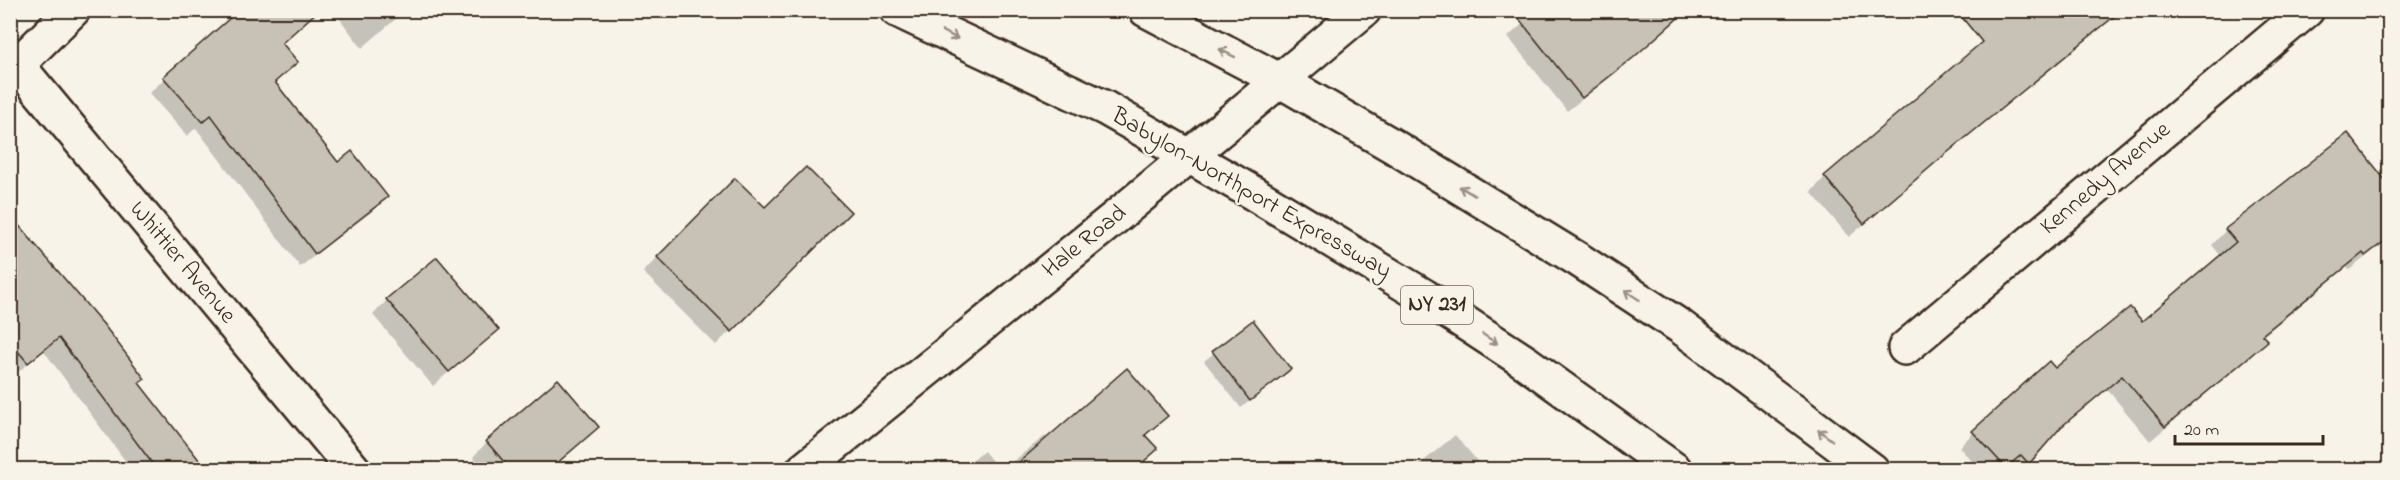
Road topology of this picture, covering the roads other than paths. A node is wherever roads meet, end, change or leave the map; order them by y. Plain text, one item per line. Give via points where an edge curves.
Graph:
1 (73, 10) edge
2 (897, 10) edge
3 (1146, 10) edge
4 (1364, 10) edge
5 (2307, 10) edge
6 (13, 64) edge
7 (1279, 80) junction
8 (1189, 156) junction
9 (1905, 348) dead end
10 (354, 470) edge
11 (803, 470) edge
12 (1676, 470) edge
13 (1872, 470) edge

1 - 6 street
2 -> 8 street, Babylon-Northport Expressway / NY 231 via 1105,108
7 -> 3 street
4 - 7 street, Hale Road
5 - 9 street, Kennedy Avenue
6 - 10 street, Whittier Avenue
7 - 8 street, Hale Road
13 -> 7 street via 1681,327 1470,192
8 - 11 street, Hale Road
8 -> 12 street, Babylon-Northport Expressway / NY 231 via 1424,296 1525,362

